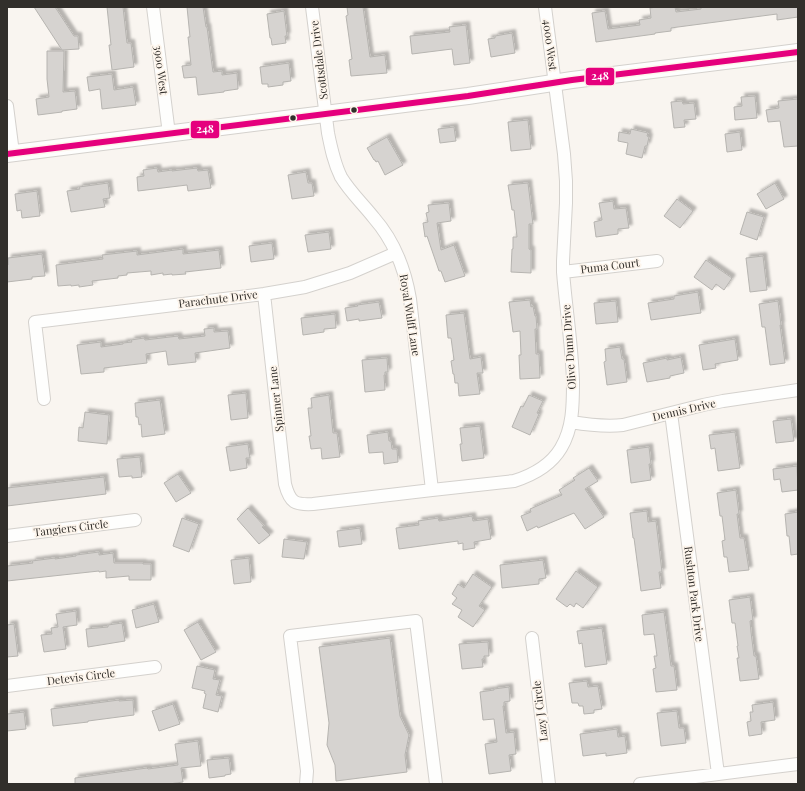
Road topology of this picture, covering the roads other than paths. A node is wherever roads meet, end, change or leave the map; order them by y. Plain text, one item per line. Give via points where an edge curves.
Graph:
1 (153, 7) edge
2 (312, 7) edge
3 (545, 7) edge
4 (798, 52) edge
5 (555, 82) junction
6 (7, 106) edge
7 (325, 114) junction
8 (169, 134) junction
9 (10, 153) edge
10 (396, 253) junction
11 (657, 261) dead end
12 (563, 272) junction
13 (264, 294) junction
14 (798, 390) edge
15 (44, 399) dead end
16 (671, 413) junction
17 (571, 422) junction
18 (432, 490) junction
19 (293, 502) joint
20 (135, 520) dead end
21 (7, 536) edge
22 (532, 638) dead end
23 (155, 667) dead end
24 (7, 686) edge
25 (798, 764) edge
26 (718, 774) junction
27 (306, 784) edge
28 (436, 784) edge
29 (549, 784) edge
30 (640, 784) edge

1 - 8 street, 3900 West
2 - 7 street, Scottsdale Drive
3 - 5 street, 4000 West
4 - 5 main road
5 - 7 main road
5 - 12 street, Olive Dunn Drive via 566,181
6 - 9 street
7 - 8 main road
7 - 10 street, Royal Wulff Lane via 340,175 380,225
8 - 9 main road
10 - 13 street, Parachute Drive via 350,273 305,287
10 - 18 street, Royal Wulff Lane via 405,275 410,299
11 - 12 street, Puma Court
12 - 17 street, Olive Dunn Drive via 572,356
13 - 15 street, Parachute Drive via 34,322
13 - 19 street, Spinner Lane via 285,484
14 - 16 street, Dennis Drive via 703,404
16 - 17 street, Dennis Drive via 614,426
16 - 26 street, Rushton Park Drive
17 - 18 street, Olive Dunn Drive via 561,448 554,457 527,477 502,483
18 - 19 street, Olive Dunn Drive via 313,504
20 - 21 street, Tangiers Circle
22 - 29 street, Lazy J Circle
23 - 24 street, Detevis Circle
25 - 26 street
26 - 30 street
27 - 28 street via 307,771 290,636 416,621

